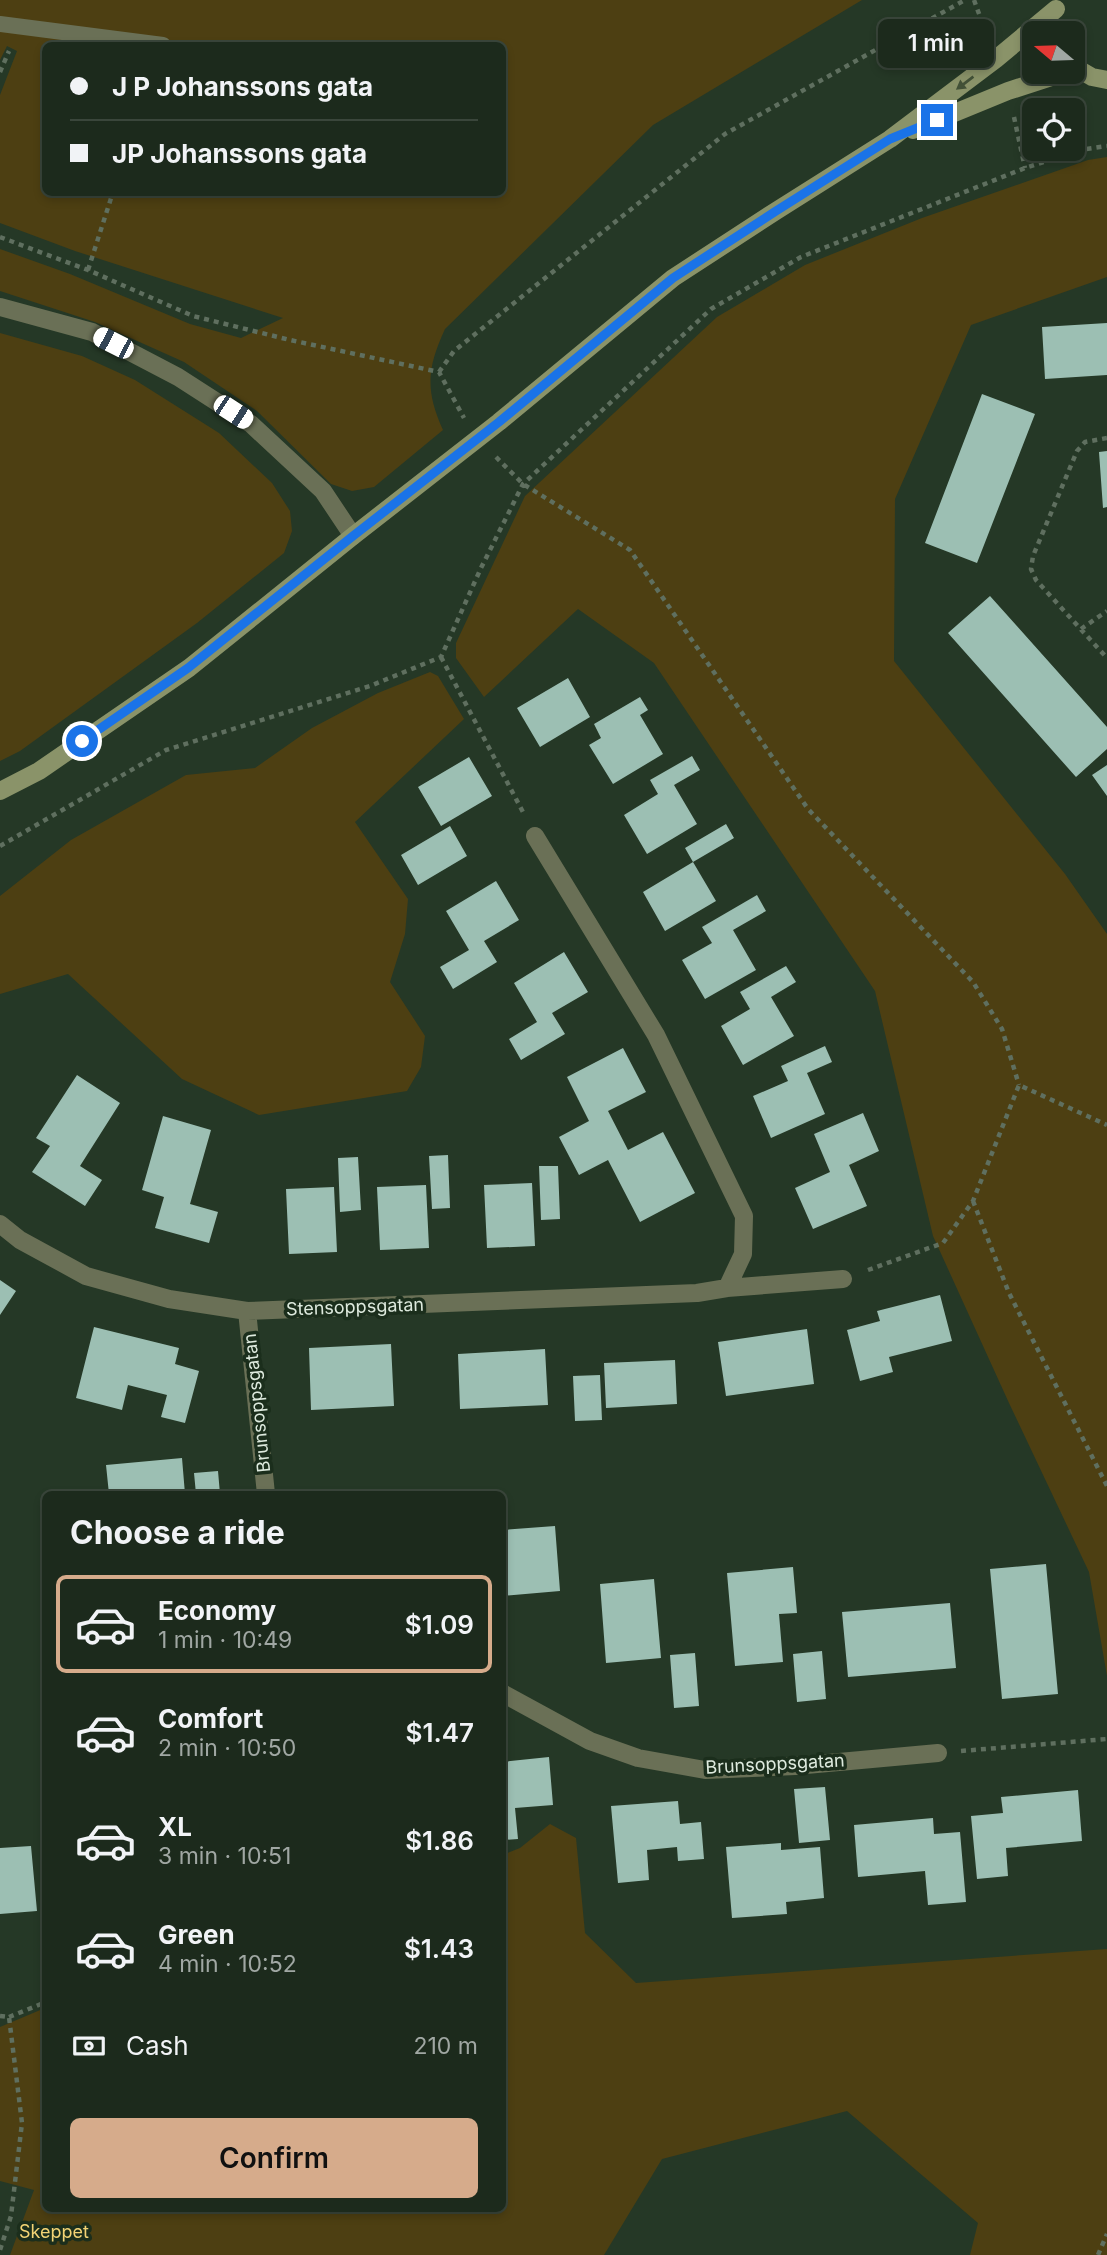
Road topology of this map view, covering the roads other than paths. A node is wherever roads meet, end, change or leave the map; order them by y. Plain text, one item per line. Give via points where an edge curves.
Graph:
1 (1058, 5) edge
2 (0, 24) edge
3 (140, 42) edge
4 (1085, 75) edge
5 (1107, 80) edge
6 (1028, 84) edge
7 (890, 139) junction
8 (0, 307) edge
9 (353, 536) junction
10 (0, 791) edge
11 (536, 836) road end
12 (0, 1224) edge
13 (843, 1279) road end
14 (727, 1288) junction
15 (247, 1311) junction
16 (266, 1491) edge
17 (506, 1695) edge
18 (938, 1754) road end

1 -> 7 street via 996,59
2 - 3 lane
4 - 5 street
6 - 7 street
7 - 9 street via 673,278
8 - 9 street via 92,332 178,377 251,424 323,491
9 - 10 street via 188,668 39,771
11 - 14 street via 656,1035 744,1216 743,1254
12 - 15 street, Stensoppsgatan via 86,1276 169,1299
13 - 14 street, Stensoppsgatan
14 - 15 street, Stensoppsgatan via 696,1293
15 - 16 street, Brunsoppsgatan
17 - 18 street, Brunsoppsgatan via 590,1741 638,1758 705,1770

